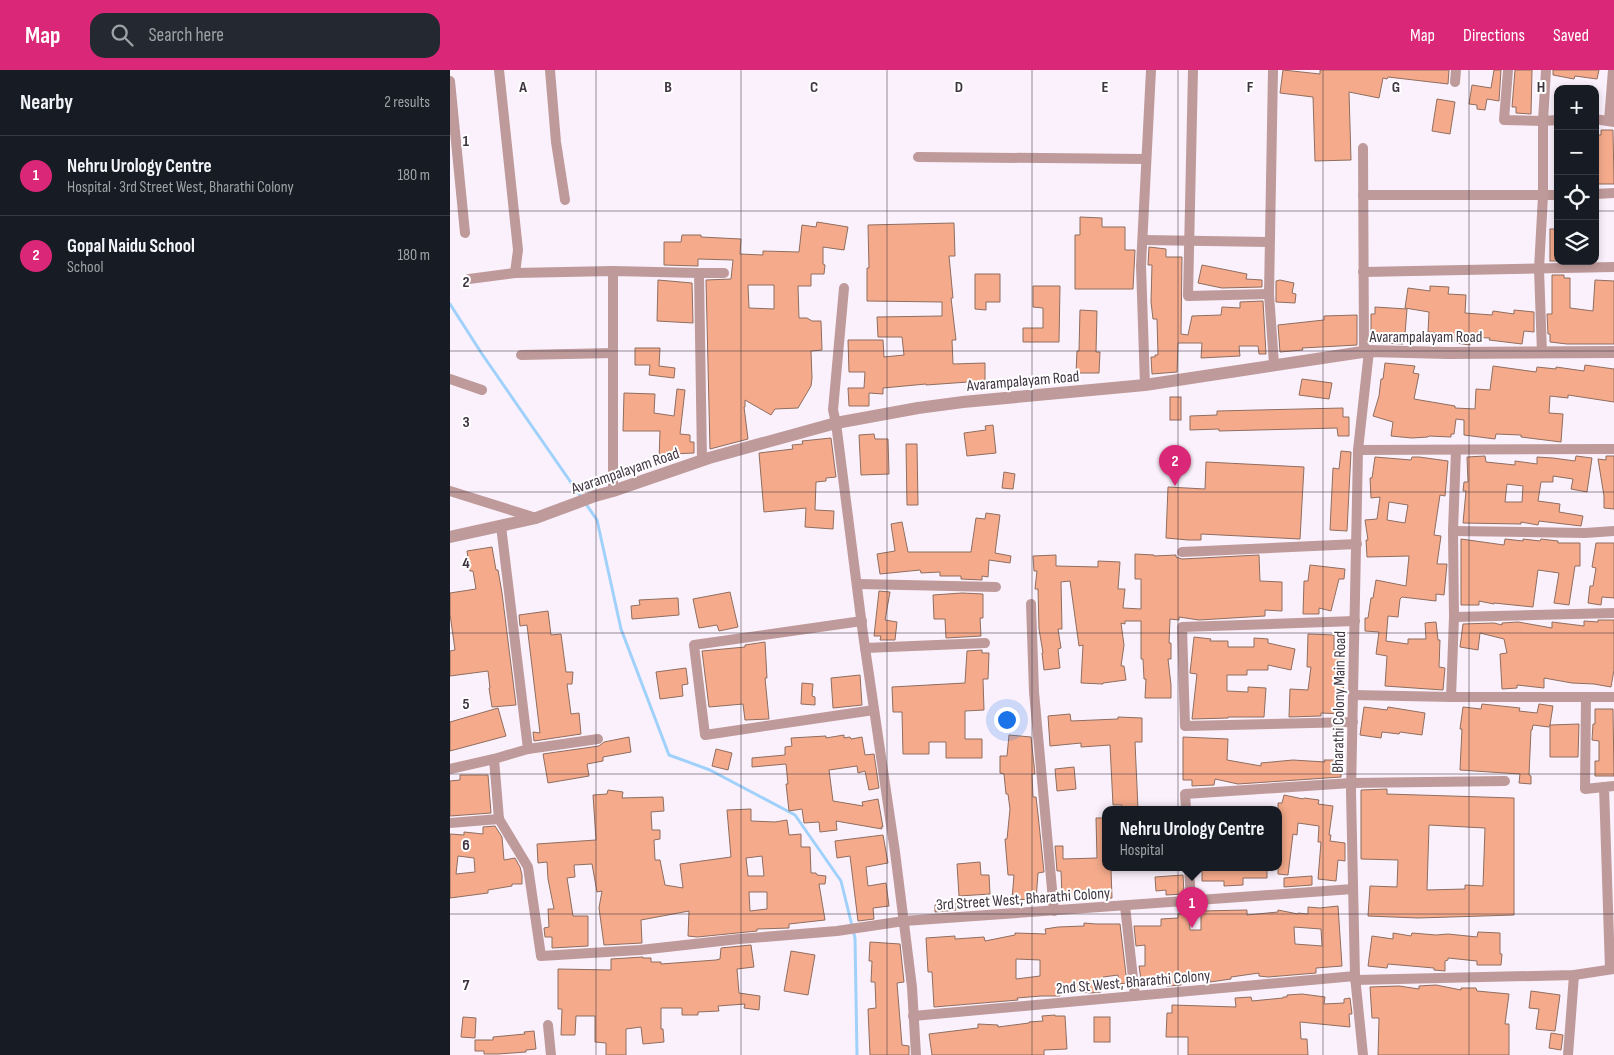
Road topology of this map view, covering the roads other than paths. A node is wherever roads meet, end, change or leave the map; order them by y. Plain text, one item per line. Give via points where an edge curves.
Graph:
1 (499, 70) edge
2 (550, 70) edge
3 (1151, 70) edge
4 (1193, 70) edge
5 (1273, 70) edge
6 (1456, 70) edge
7 (1508, 70) edge
8 (1546, 70) edge
9 (1614, 70) edge
10 (450, 81) edge
11 (1455, 82) dead end
12 (1554, 120) edge
13 (1599, 120) edge
14 (1543, 121) junction
15 (1612, 122) edge
16 (1363, 148) dead end
17 (918, 157) dead end
18 (1146, 160) junction
19 (1599, 194) edge
20 (1614, 194) edge
21 (1363, 195) junction
22 (1554, 195) edge
23 (1543, 196) junction
24 (565, 200) dead end
25 (466, 234) dead end
26 (1142, 240) junction
27 (1188, 241) junction
28 (1270, 242) junction
29 (1614, 267) edge
30 (1539, 269) junction
31 (613, 271) junction
32 (1363, 272) junction
33 (515, 273) junction
34 (699, 273) junction
35 (724, 273) dead end
36 (469, 279) dead end
37 (844, 288) dead end
38 (1269, 294) junction
39 (1366, 351) junction
40 (1542, 352) junction
41 (1614, 352) edge
42 (613, 353) junction
43 (521, 355) dead end
44 (1274, 364) junction
45 (450, 379) edge
46 (1145, 385) junction
47 (482, 390) dead end
48 (836, 423) junction
49 (1614, 449) edge
50 (1358, 450) junction
51 (1456, 450) junction
52 (702, 460) junction
53 (450, 491) edge
54 (613, 491) junction
55 (536, 518) junction
56 (501, 526) junction
57 (1453, 531) junction
58 (1614, 532) edge
59 (450, 537) edge
60 (1357, 544) junction
61 (1182, 552) dead end
62 (858, 584) junction
63 (996, 586) dead end
64 (1031, 604) dead end
65 (1614, 613) edge
66 (1454, 617) junction
67 (862, 621) junction
68 (1355, 622) junction
69 (985, 643) dead end
70 (865, 648) junction
71 (1353, 695) junction
72 (1451, 697) junction
73 (1586, 697) junction
74 (1614, 697) edge
75 (874, 710) junction
76 (1353, 722) junction
77 (598, 739) dead end
78 (528, 749) junction
79 (494, 759) junction
80 (450, 769) edge
81 (1505, 780) dead end
82 (1351, 783) junction
83 (1609, 787) edge
84 (1186, 806) edge
85 (498, 819) junction
86 (450, 823) edge
87 (1189, 871) edge
88 (1353, 889) junction
89 (1191, 901) junction
90 (1125, 906) junction
91 (1054, 911) junction
92 (904, 922) junction
93 (1612, 969) edge
94 (1574, 975) junction
95 (1355, 978) junction
96 (1135, 996) junction
97 (914, 1016) junction
98 (548, 1025) dead end
99 (551, 1055) edge
100 (916, 1055) edge
101 (1363, 1055) edge
102 (1568, 1055) edge

1 - 33 street via 518,250
2 - 24 street
3 - 18 street
4 - 27 street
5 - 28 street
6 - 11 street
7 - 14 street via 1504,120
8 - 14 street
9 - 15 street
10 - 25 street
12 - 14 street
13 - 15 street
14 - 23 street
16 - 21 street, Bharathi Colony Main Road
17 - 18 street
18 - 26 street
19 - 20 street
21 - 23 street
21 - 32 street, Bharathi Colony Main Road
22 - 23 street
23 - 30 street
26 - 27 street
26 - 46 street
27 - 28 street
27 - 38 street via 1188,296
28 - 38 street
29 - 30 street
30 - 32 street
30 - 40 street
31 - 33 street
31 - 34 street
31 - 42 street
32 - 39 street, Bharathi Colony Main Road
33 - 36 street
34 - 35 street
34 - 52 street
37 - 48 street via 833,410
38 - 44 street
39 - 40 street, Avarampalayam Road
39 - 44 street, Avarampalayam Road
39 - 50 street, Bharathi Colony Main Road
40 - 41 street, Avarampalayam Road
42 - 43 street
42 - 54 street
44 - 46 street, Avarampalayam Road
45 - 47 street
46 - 48 street, Avarampalayam Road via 964,402
48 - 52 street, Avarampalayam Road
48 - 62 street
49 - 51 street
50 - 51 street
50 - 60 street, Bharathi Colony Main Road
51 - 57 street
52 - 54 street, Avarampalayam Road
53 - 55 street
54 - 55 street, Avarampalayam Road
55 - 56 street, Avarampalayam Road
56 - 59 street, Avarampalayam Road
56 - 78 street
57 - 58 street
57 - 66 street
60 - 61 street
60 - 68 street, Bharathi Colony Main Road
62 - 63 street
62 - 67 street
64 - 91 street via 1034,692
65 - 66 street
66 - 72 street
67 - 70 street
67 - 75 street via 694,644 705,735
68 - 71 street, Bharathi Colony Main Road
68 - 76 street via 1182,627 1185,726
69 - 70 street
70 - 75 street
71 - 72 street
71 - 76 street, Bharathi Colony Main Road
72 - 73 street
73 - 74 street
73 - 83 street via 1585,789
75 - 92 street
76 - 82 street, Bharathi Colony Main Road
77 - 78 street
78 - 79 street
79 - 80 street
79 - 85 street
81 - 82 street
82 - 84 street via 1185,794
82 - 88 street, Bharathi Colony Main Road
83 - 93 street
85 - 86 street
85 - 92 street, 3rd Street West, Bharathi Colony via 528,867 541,956 640,950
87 - 89 street
88 - 89 street, 3rd Street West, Bharathi Colony
88 - 95 street, Bharathi Colony Main Road
89 - 90 street, 3rd Street West, Bharathi Colony
90 - 91 street, 3rd Street West, Bharathi Colony
90 - 96 street
91 - 92 street, 3rd Street West, Bharathi Colony
92 - 97 street
93 - 94 street, 2nd St West, Bharathi Colony
94 - 95 street, 2nd St West, Bharathi Colony
94 - 102 street
95 - 96 street, 2nd St West, Bharathi Colony
95 - 101 street, Bharathi Colony Main Road
96 - 97 street, 2nd St West, Bharathi Colony
97 - 100 street
98 - 99 street

